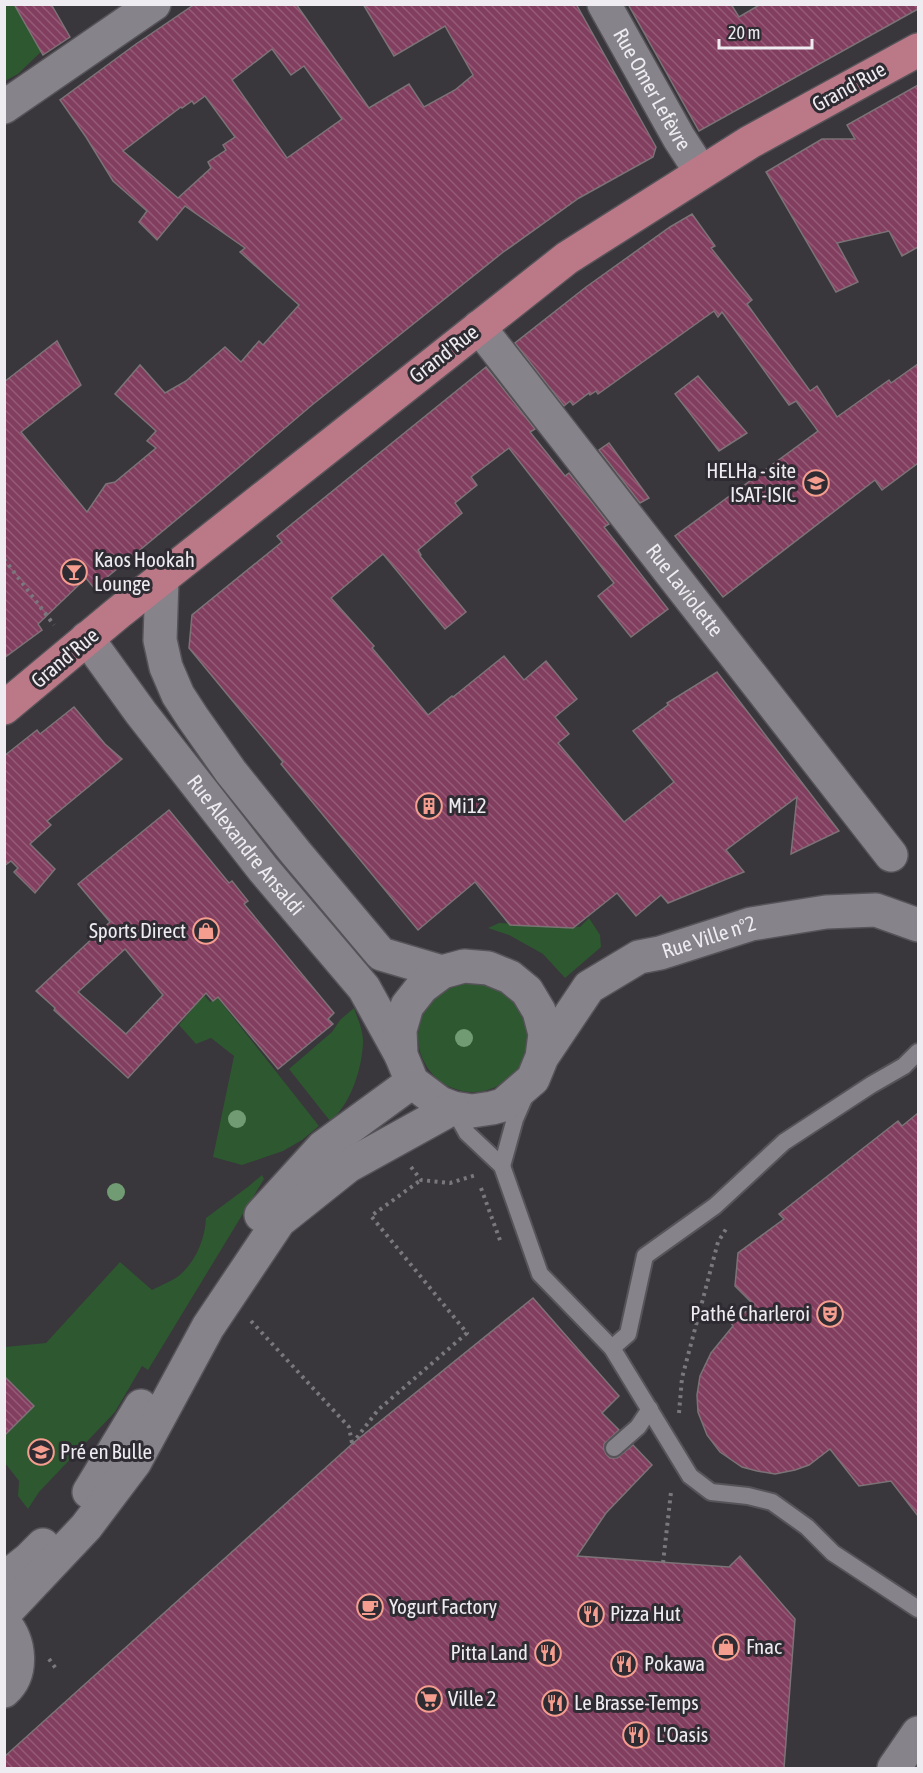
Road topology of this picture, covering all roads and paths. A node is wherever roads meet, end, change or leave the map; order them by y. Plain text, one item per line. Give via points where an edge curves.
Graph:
1 (154, 4) edge
2 (604, 4) edge
3 (918, 50) edge
4 (4, 107) edge
5 (701, 172) junction
6 (479, 327) junction
7 (4, 559) edge
8 (162, 578) junction
9 (55, 626) dead end
10 (87, 638) junction
11 (178, 695) junction
12 (4, 708) edge
13 (141, 713) junction
14 (891, 855) dead end
15 (918, 925) edge
16 (442, 972) junction
17 (918, 1052) edge
18 (407, 1068) junction
19 (538, 1068) junction
20 (453, 1108) junction
21 (392, 1141) junction
22 (502, 1166) junction
23 (421, 1180) junction
24 (728, 1224) dead end
25 (228, 1296) junction
26 (612, 1348) junction
27 (650, 1409) junction
28 (614, 1448) dead end
29 (676, 1453) junction
30 (663, 1563) dead end
31 (4, 1579) edge
32 (918, 1609) edge
33 (4, 1614) edge
34 (4, 1623) edge
35 (4, 1691) edge
36 (918, 1733) edge
37 (894, 1768) edge

1 - 4 street
2 - 5 street, Rue Omer Lefèvre
3 - 5 main road, Grand'Rue
5 - 6 main road, Grand'Rue via 567,258
6 - 8 main road, Grand'Rue
6 - 14 street, Rue Laviolette
7 - 9 path
8 - 10 main road, Grand'Rue
8 - 11 street, Rue Alexandre Ansaldi via 160,640
10 - 12 main road, Grand'Rue
10 - 13 street, Rue Alexandre Ansaldi
11 - 13 street via 166,687 150,690 142,696
11 - 16 street, Rue Alexandre Ansaldi via 231,772 381,954
13 - 18 street, Rue Alexandre Ansaldi via 263,869 364,988
15 - 19 street, Rue Ville n°2 via 876,910 826,912 751,924 639,957 589,987
16 - 18 street via 422,987 407,1006 400,1030
16 - 19 street via 464,966 488,968 510,976 527,991 540,1011 545,1034
17 - 26 lane via 904,1066 784,1142 715,1206 645,1256 628,1334
18 - 20 street, Rue Ville n°2 via 440,1103
18 - 31 street via 323,1147 263,1212 213,1286 79,1508
19 - 20 street, Rue Ville n°2 via 503,1105 472,1111
19 - 22 lane via 515,1119
20 - 21 street
20 - 22 lane via 467,1133
21 - 23 path
21 - 25 street via 348,1166 279,1221
22 - 23 path via 450,1183
22 - 26 lane via 540,1274
23 - 25 path via 371,1216 467,1333 378,1410 352,1443 349,1427
24 - 29 path via 718,1242 682,1378
25 - 33 street via 135,1462 86,1527
26 - 27 lane
27 - 28 lane via 638,1427
27 - 29 lane
29 - 30 path
29 - 32 lane via 690,1476 711,1492 772,1502 807,1527 833,1553
34 - 35 street via 16,1644 18,1659 15,1674
36 - 37 street

